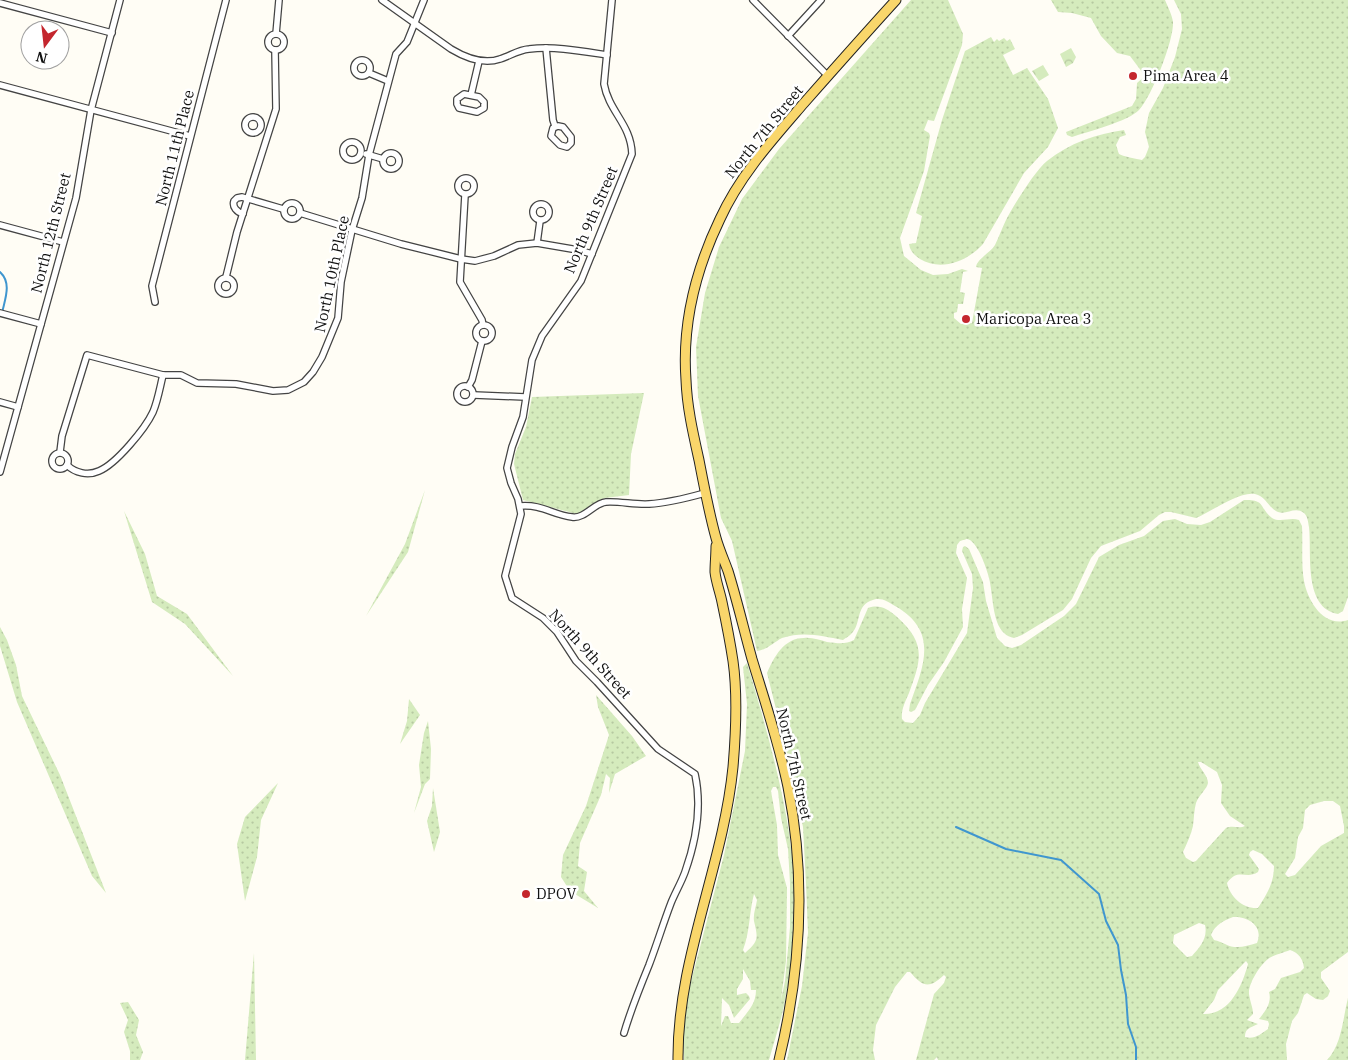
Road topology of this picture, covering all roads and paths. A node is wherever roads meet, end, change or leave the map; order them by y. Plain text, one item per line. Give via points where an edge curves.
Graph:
1 (120, 0) edge
2 (226, 0) edge
3 (279, 0) edge
4 (382, 0) edge
5 (424, 0) edge
6 (612, 0) edge
7 (753, 0) edge
8 (820, 0) edge
9 (896, 0) edge
10 (0, 4) edge
11 (415, 23) junction
12 (112, 33) junction
13 (276, 34) junction
14 (788, 36) junction
15 (546, 48) junction
16 (276, 50) junction
17 (607, 55) junction
18 (479, 61) junction
19 (369, 73) dead end
20 (828, 76) junction
21 (388, 81) junction
22 (0, 85) edge
23 (471, 95) junction
24 (92, 110) junction
25 (555, 126) dead end
26 (260, 127) dead end
27 (270, 129) junction
28 (190, 136) junction
29 (360, 153) dead end
30 (369, 155) junction
31 (383, 159) dead end
32 (465, 194) dead end
33 (248, 198) junction
34 (283, 209) junction
35 (300, 213) junction
36 (243, 214) junction
37 (540, 220) dead end
38 (0, 225) edge
39 (352, 230) junction
40 (63, 242) junction
41 (538, 243) junction
42 (592, 254) junction
43 (461, 259) junction
44 (226, 277) dead end
45 (155, 302) dead end
46 (0, 312) edge
47 (41, 324) junction
48 (483, 325) junction
49 (482, 341) junction
50 (164, 375) junction
51 (468, 386) junction
52 (474, 395) junction
53 (525, 397) junction
54 (0, 402) edge
55 (18, 407) junction
56 (60, 452) junction
57 (67, 465) junction
58 (0, 472) edge
59 (705, 493) junction
60 (520, 506) junction
61 (717, 540) junction
62 (786, 1029) junction
63 (624, 1033) dead end
64 (678, 1060) edge
65 (774, 1060) edge
66 (779, 1060) edge

1 - 12 street, North 12th Street
2 - 28 street, North 11th Place
3 - 13 street
4 - 11 street
5 - 11 street, North 10th Place
6 - 17 street, North 9th Street
7 - 14 street
8 - 14 street
9 - 20 main road, North 7th Street
10 - 12 street
11 - 18 street via 461,55
11 - 21 street, North 10th Place via 407,42 396,54
12 - 24 street, North 12th Street
13 - 16 street via 283,37 284,42
13 - 16 street via 267,42
14 - 20 street
15 - 17 street
15 - 18 street via 520,50 500,59
15 - 25 street
16 - 27 street via 276,109
17 - 42 street, North 9th Street via 606,96 632,140 632,154
18 - 23 street
19 - 21 street
20 - 59 main road, North 7th Street via 770,142 738,186 703,259 688,328 686,379
21 - 30 street, North 10th Place
22 - 24 street
23 - 23 street via 459,97 458,107 477,112 482,110 485,106 483,100
24 - 28 street
24 - 40 street, North 12th Street via 76,198
26 - 27 street
27 - 33 street
28 - 45 street, North 11th Place via 152,286
29 - 30 street
30 - 31 street
30 - 39 street, North 10th Place via 362,198
32 - 43 street
33 - 34 street
33 - 36 street
33 - 36 street via 239,197 234,201 236,210
34 - 35 street via 290,219
34 - 35 street via 287,203 294,203 300,208
35 - 39 street
36 - 44 street
37 - 41 street
38 - 40 street
39 - 43 street
39 - 50 street, North 10th Place via 341,282 338,318 313,372 304,382 288,390 273,391 236,384 197,383 181,375
40 - 47 street, North 12th Street
41 - 42 street
41 - 43 street via 518,245 475,261
42 - 53 street, North 9th Street via 581,281 536,347
43 - 48 street via 460,282
46 - 47 street
47 - 55 street, North 12th Street
48 - 49 street via 476,332
48 - 49 street via 488,325 493,332 490,339
49 - 51 street
50 - 56 street via 87,355
50 - 57 street via 148,422 120,454 92,474 75,471
51 - 52 street
51 - 52 street via 458,390 459,400 467,403
52 - 53 street
53 - 60 street, North 9th Street via 523,417 507,468
54 - 55 street
55 - 58 street, North 12th Street
56 - 57 street via 67,456
56 - 57 street via 52,456 53,465 59,469
59 - 60 street via 649,504 604,502 573,518 538,507
59 - 61 main road, North 7th Street
60 - 63 street, North 9th Street via 521,514 505,576 512,598 544,618 576,661 658,749 695,774 698,788 692,850
61 - 62 main road, North 7th Street via 780,753 795,827 799,932
61 - 64 main road, North 7th Street via 715,572 734,677 736,721 722,830 684,985
62 - 65 main road
62 - 66 main road, North 7th Street

